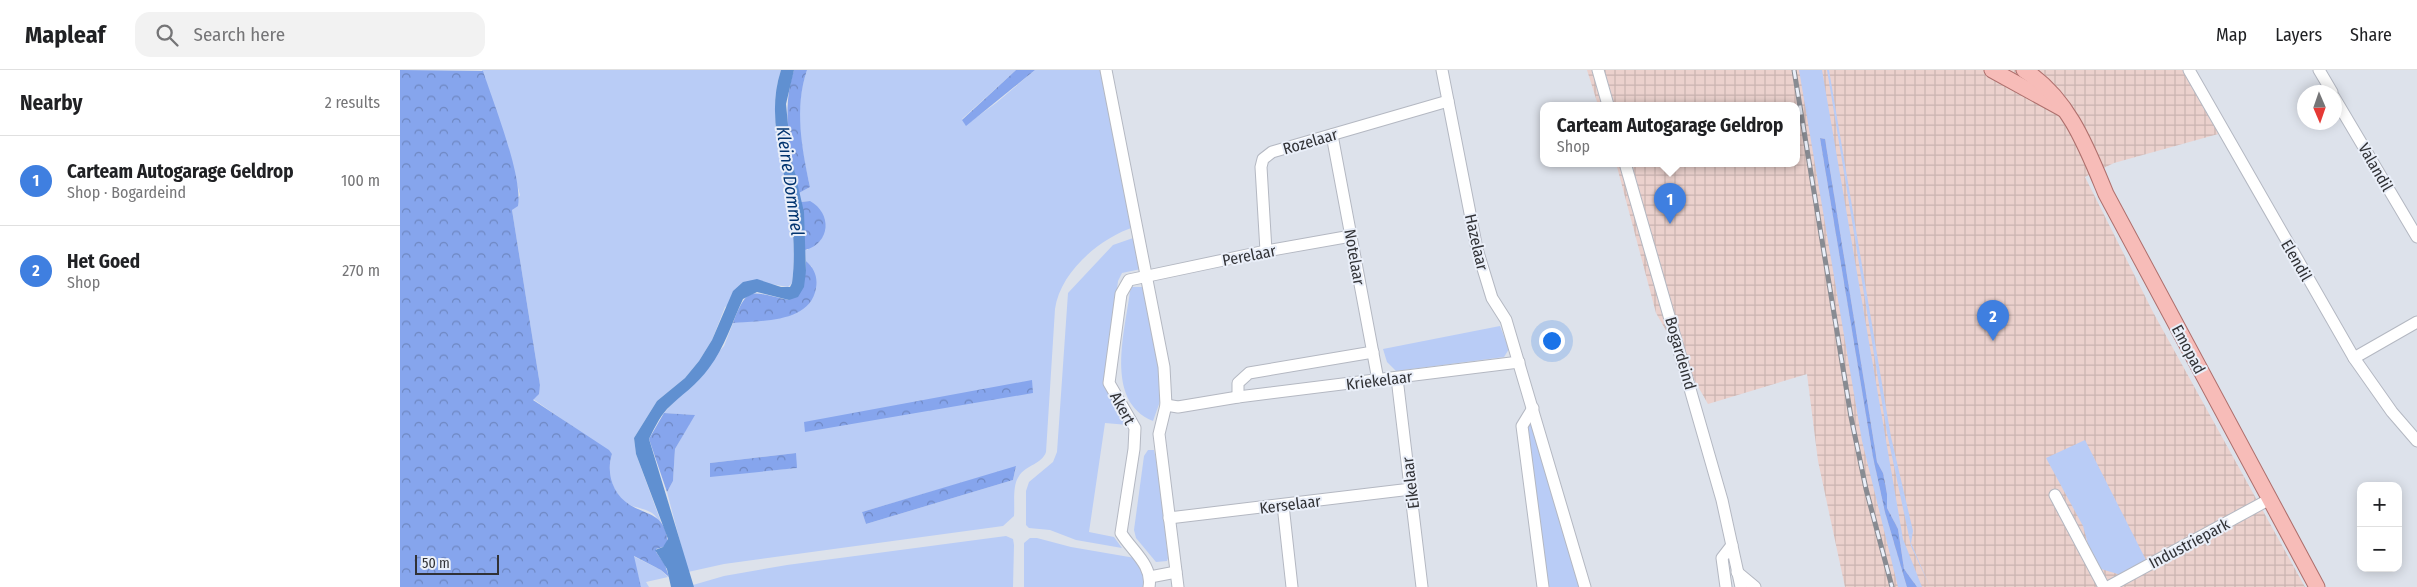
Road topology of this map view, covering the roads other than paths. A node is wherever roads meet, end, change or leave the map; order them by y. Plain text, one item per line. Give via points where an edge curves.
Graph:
1 (1106, 70) edge
2 (1442, 70) edge
3 (1598, 70) edge
4 (1992, 70) edge
5 (2189, 70) edge
6 (2319, 70) edge
7 (2024, 73) edge
8 (2328, 85) edge
9 (1448, 101) junction
10 (1607, 102) edge
11 (2342, 110) edge
12 (1332, 135) junction
13 (1626, 167) edge
14 (1351, 236) junction
15 (2417, 237) edge
16 (1266, 251) junction
17 (1146, 275) junction
18 (2417, 322) edge
19 (1372, 352) junction
20 (2354, 358) junction
21 (1519, 362) junction
22 (1397, 378) junction
23 (1378, 380) junction
24 (1238, 397) junction
25 (1166, 405) junction
26 (1534, 408) junction
27 (2417, 441) edge
28 (1411, 489) junction
29 (2055, 495) dead end
30 (2270, 499) junction
31 (1283, 504) junction
32 (1169, 518) junction
33 (1732, 545) junction
34 (1176, 572) junction
35 (1737, 572) junction
36 (1150, 582) edge
37 (1178, 587) edge
38 (1292, 587) edge
39 (1422, 587) edge
40 (1543, 587) edge
41 (1585, 587) edge
42 (1726, 587) edge
43 (1741, 587) edge
44 (1755, 587) edge
45 (2104, 587) edge
46 (2108, 587) edge
47 (2318, 587) edge

1 - 17 street, Akert
2 - 9 street, Hazelaar
3 - 10 street
4 - 7 main road, Emopad
5 - 20 street, Elendil
6 - 8 street
7 - 30 main road, Emopad via 2053,92 2082,138 2106,194
9 - 12 street, Rozelaar
9 - 21 street, Hazelaar via 1477,249 1492,298 1506,320
11 - 15 street, Valandil
12 - 14 street, Notelaar
12 - 16 street, Rozelaar via 1272,152 1263,160
13 - 33 street, Bogardeind via 1691,388
14 - 16 street, Perelaar
14 - 19 street, Notelaar
16 - 17 street, Perelaar
17 - 25 street, Akert via 1164,367
17 - 36 street, Akert via 1129,280 1121,294 1110,383 1135,428 1121,533 1147,566
18 - 20 street
19 - 23 street, Notelaar
19 - 24 street, Kriekelaar via 1249,373 1238,383
20 - 27 street, Elendil
21 - 22 street, Kriekelaar
21 - 26 street, Hazelaar
22 - 23 street, Kriekelaar
22 - 28 street, Eikelaar
23 - 24 street, Kriekelaar
24 - 25 street, Kriekelaar
25 - 32 street, Akert via 1159,434
26 - 40 street via 1522,426
26 - 41 street, Hazelaar
28 - 31 street, Kerselaar
28 - 39 street, Eikelaar
29 - 45 street
30 - 46 street, Industriepark
30 - 47 main road, Emopad
31 - 32 street, Kerselaar
31 - 38 street
32 - 34 street, Akert
33 - 35 street, Bogardeind
33 - 42 street via 1722,558
34 - 36 street, Akert
34 - 37 street, Akert
35 - 43 street, Bogardeind
35 - 44 street

